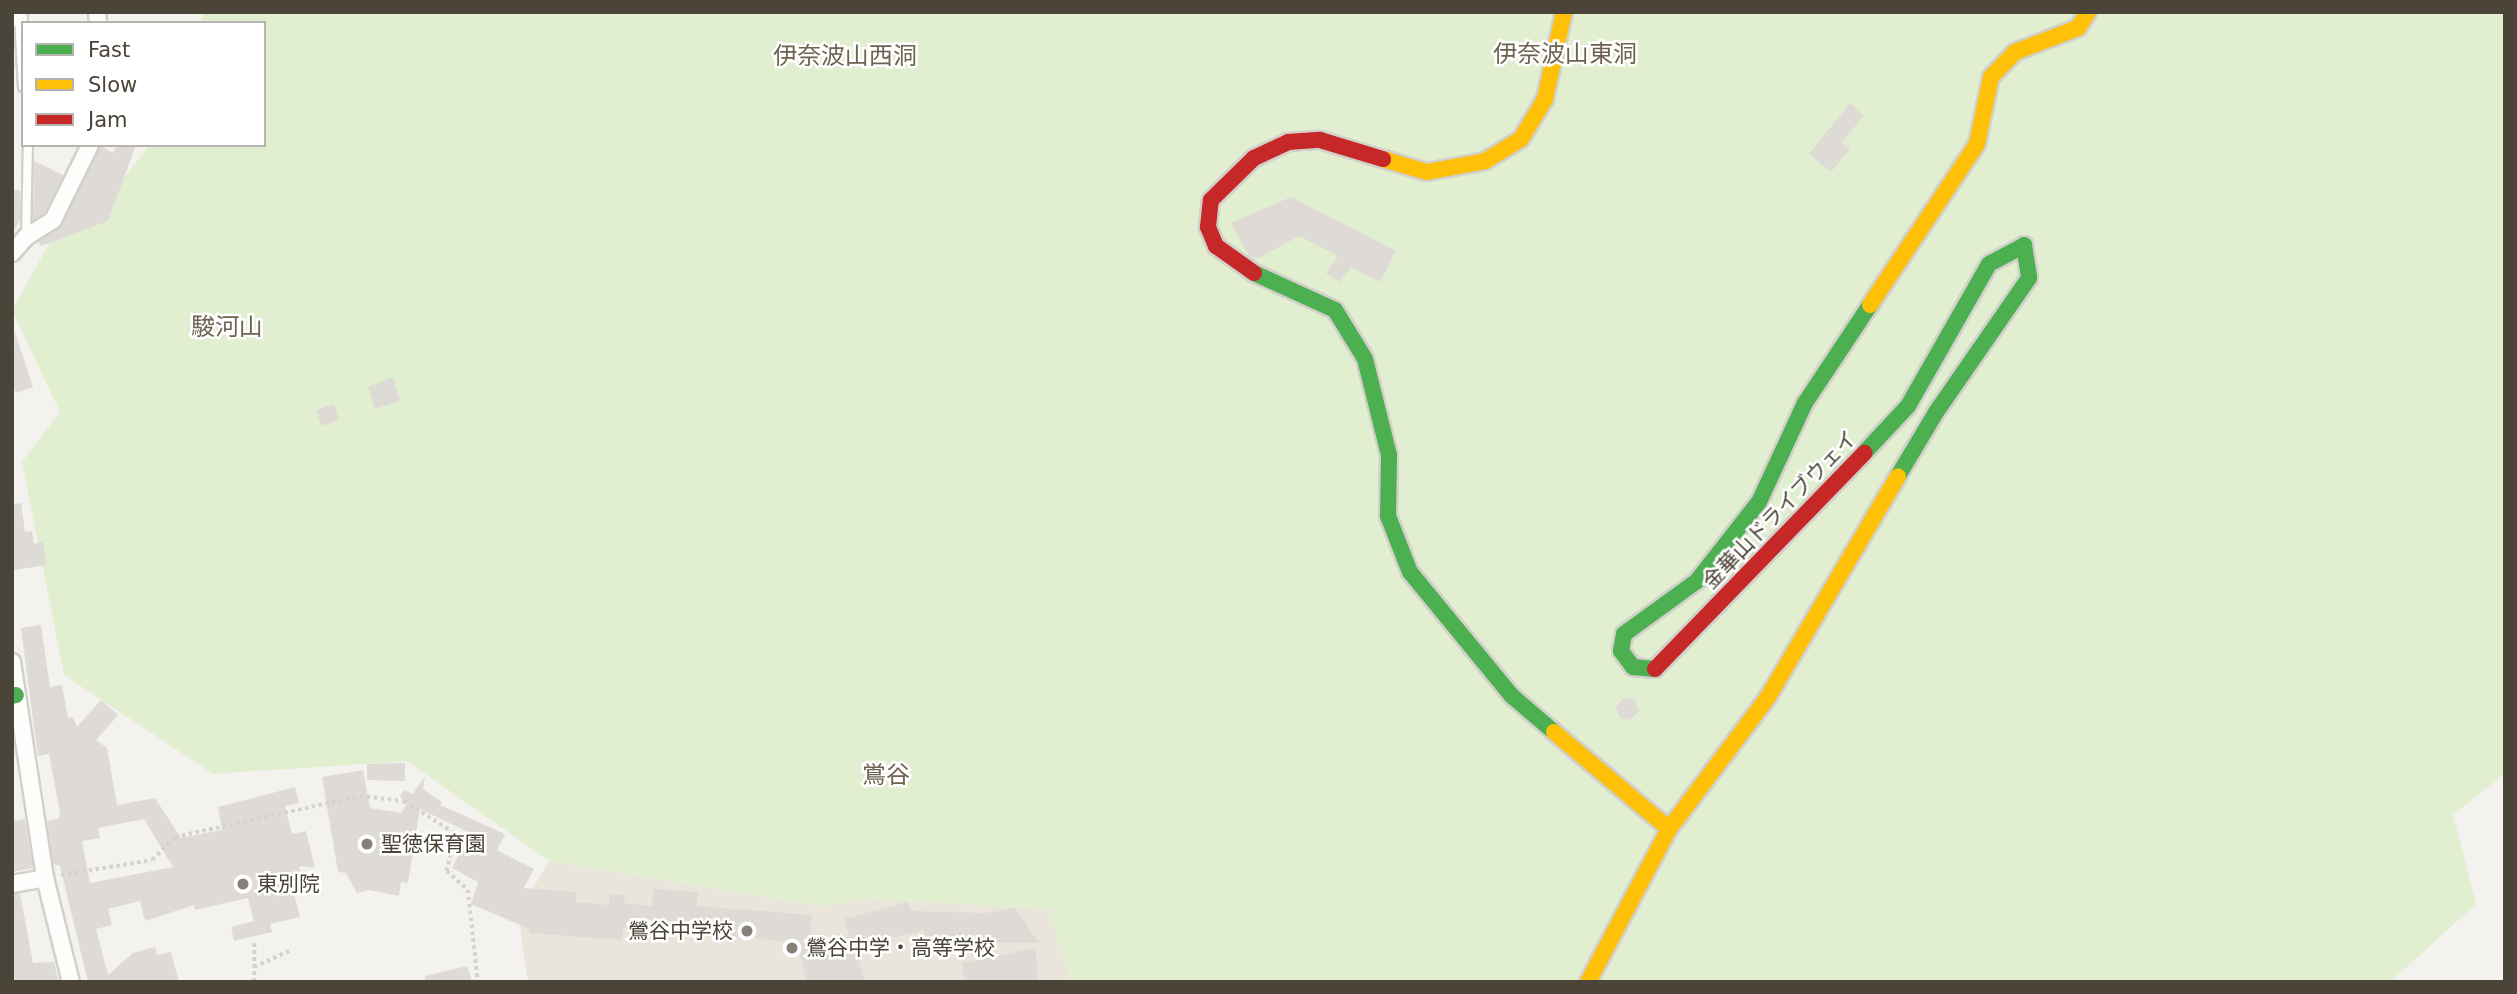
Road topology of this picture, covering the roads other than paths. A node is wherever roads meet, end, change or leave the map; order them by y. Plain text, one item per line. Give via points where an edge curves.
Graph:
1 (1564, 12) edge
2 (2088, 12) edge
3 (17, 16) edge
4 (21, 63) edge
5 (28, 147) edge
6 (89, 147) edge
7 (26, 237) junction
8 (12, 253) edge
9 (12, 662) edge
10 (14, 695) edge
11 (1669, 829) junction
12 (45, 878) junction
13 (12, 884) edge
14 (71, 982) edge
15 (1588, 982) edge

1 - 11 street via 1545,99 1521,139 1485,161 1427,172 1320,140 1288,142 1254,158 1224,184 1211,201 1208,227 1216,246 1240,267 1335,310 1365,359 1389,455 1388,516 1410,572 1446,621 1512,696
2 - 11 street, 金華山ドライブウェイ via 2078,28 2015,52 1991,77 1977,144 1805,403 1759,502 1697,581 1624,634 1621,651 1633,667 1659,669 1908,406 1989,264 2011,248 2024,245 2029,278 1935,414 1768,697
3 - 4 lane
5 - 7 lane
6 - 7 street via 53,220
7 - 8 street
9 - 10 street
10 - 12 street
11 - 15 street, 金華山ドライブウェイ
12 - 13 street
12 - 14 street

